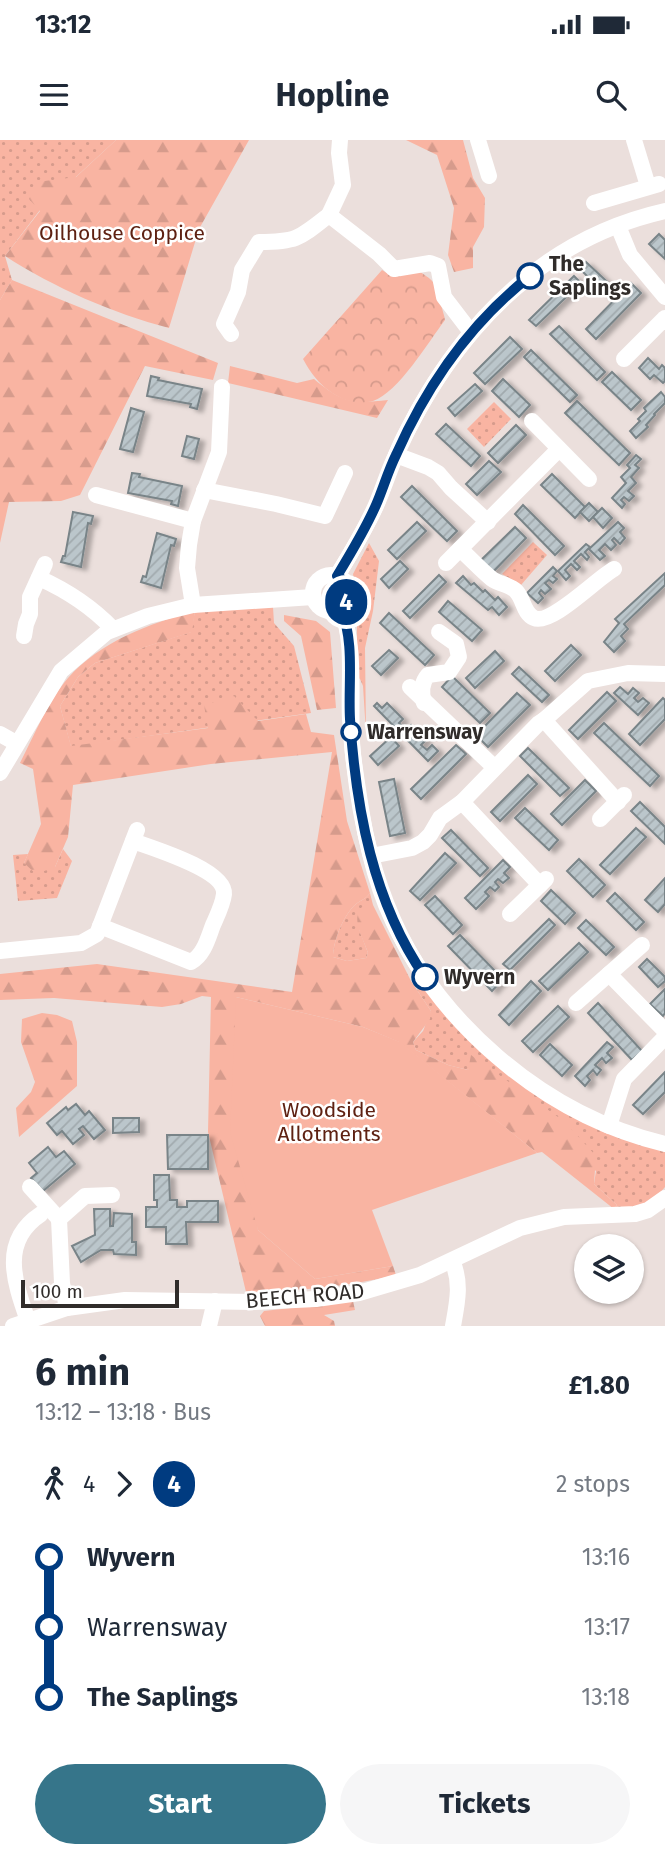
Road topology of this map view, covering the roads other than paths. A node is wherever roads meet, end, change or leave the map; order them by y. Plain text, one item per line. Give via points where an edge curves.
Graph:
1 (341, 140) edge
2 (478, 140) edge
3 (634, 140) edge
4 (489, 176) dead end
5 (594, 203) dead end
6 (665, 211) edge
7 (329, 215) junction
8 (618, 226) junction
9 (665, 297) edge
10 (665, 318) edge
11 (223, 328) dead end
12 (470, 331) junction
13 (624, 359) dead end
14 (222, 387) dead end
15 (533, 421) dead end
16 (559, 449) junction
17 (396, 455) junction
18 (345, 472) dead end
19 (589, 479) dead end
20 (204, 490) junction
21 (96, 495) dead end
22 (192, 520) junction
23 (488, 522) junction
24 (460, 549) junction
25 (446, 563) dead end
26 (614, 569) dead end
27 (337, 576) junction
28 (313, 597) junction
29 (193, 605) junction
30 (341, 608) junction
31 (21, 628) dead end
32 (113, 629) junction
33 (439, 632) dead end
34 (665, 674) edge
35 (410, 687) dead end
36 (424, 703) junction
37 (544, 720) junction
38 (0, 734) edge
39 (16, 743) junction
40 (494, 767) junction
41 (0, 773) edge
42 (462, 802) junction
43 (600, 819) dead end
44 (371, 856) junction
45 (510, 914) dead end
46 (100, 926) junction
47 (642, 946) dead end
48 (0, 951) edge
49 (608, 974) junction
50 (576, 1003) dead end
51 (665, 1031) edge
52 (665, 1037) edge
53 (609, 1126) junction
54 (665, 1144) edge
55 (30, 1187) dead end
56 (112, 1195) dead end
57 (665, 1200) edge
58 (41, 1214) dead end
59 (59, 1219) junction
60 (0, 1237) edge
61 (16, 1241) junction
62 (452, 1261) junction
63 (215, 1301) junction
64 (67, 1308) junction
65 (21, 1323) edge
66 (209, 1326) edge
67 (453, 1326) edge

1 - 7 street via 344,185
2 - 4 street
3 - 5 street via 653,185
6 - 8 street
7 - 11 street via 302,237 259,242 242,270
7 - 12 street via 394,269 430,263 438,266 444,298
8 - 9 street via 630,255
8 - 12 street via 547,263
10 - 13 street
12 - 17 street via 432,385
14 - 20 street via 219,452
15 - 16 street
16 - 19 street
16 - 23 street
17 - 23 street via 438,473
17 - 27 street via 365,528
18 - 20 street via 325,516
20 - 22 street
21 - 22 street
22 - 29 street via 187,568
23 - 24 street
24 - 25 street
24 - 26 street via 492,579 516,591 533,618 556,614
27 - 28 street via 318,580
27 - 30 street via 348,589
28 - 29 street
28 - 30 street via 321,608
29 - 32 street
30 - 44 street via 349,633 353,753
31 - 32 street via 30,614 30,597 42,571
32 - 39 street via 61,671
33 - 36 street via 456,644 458,657 449,672 424,679
34 - 37 street via 628,673 587,681
35 - 36 street
36 - 40 street
37 - 40 street
37 - 43 street via 621,798
38 - 39 street
39 - 41 street
40 - 42 street
42 - 44 street via 440,818 423,842
42 - 45 street via 544,881
44 - 53 street via 404,943 442,1001 489,1052 582,1114
46 - 46 street via 135,835 211,873 225,892 198,958 191,962
46 - 48 street via 97,934 81,943
47 - 49 street
49 - 50 street
49 - 51 street
52 - 53 street via 624,1079
53 - 54 street
55 - 59 street
56 - 59 street via 85,1196
57 - 62 street, BEECH ROAD via 635,1214 564,1217 529,1226
58 - 61 street via 27,1223
59 - 64 street
60 - 61 street
61 - 65 street via 12,1264
62 - 63 street, BEECH ROAD via 359,1293 286,1301
62 - 67 street via 458,1280
63 - 64 street, BEECH ROAD via 125,1300
63 - 66 street
64 - 65 street, BEECH ROAD

